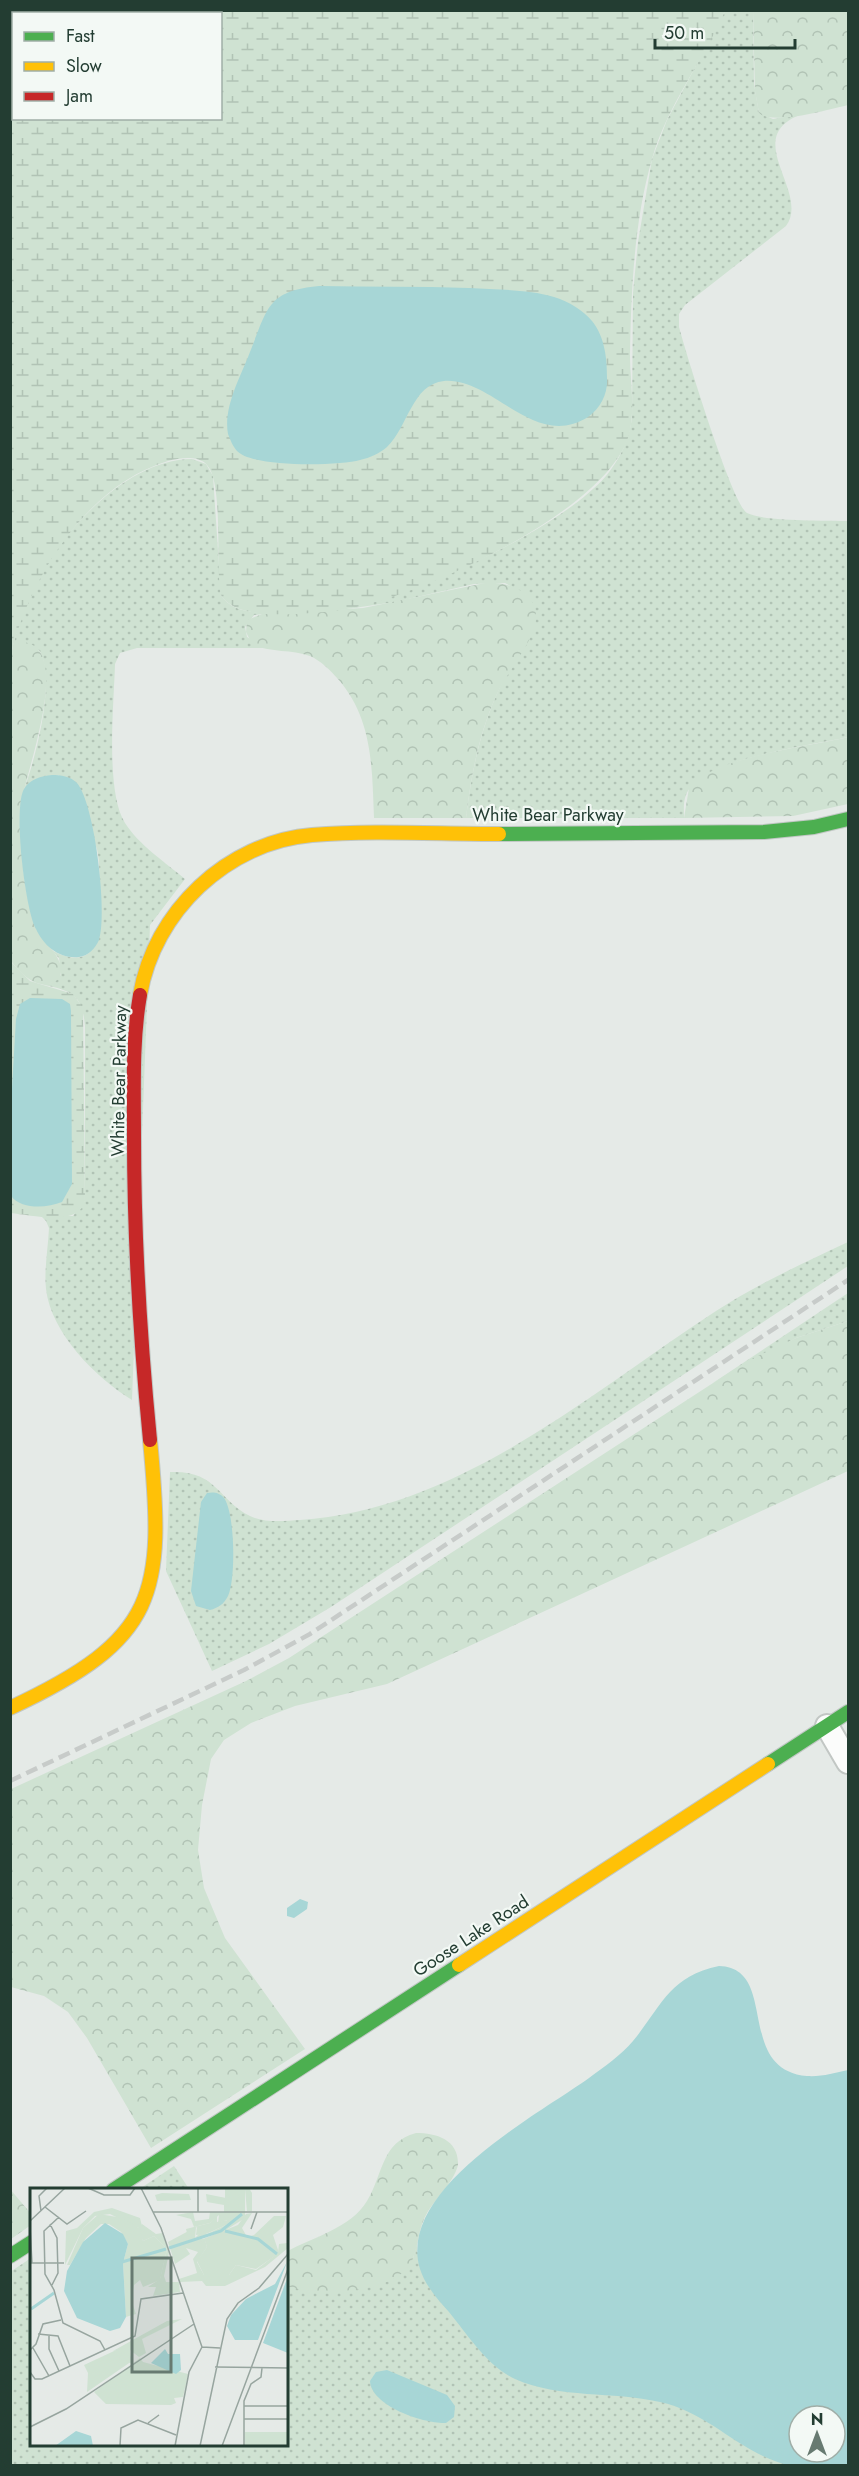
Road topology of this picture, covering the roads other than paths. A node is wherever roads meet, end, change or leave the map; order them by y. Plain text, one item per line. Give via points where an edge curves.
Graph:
1 (849, 819) edge
2 (10, 1708) edge
3 (849, 1712) edge
4 (827, 1726) junction
5 (849, 1762) edge
6 (116, 2188) edge
7 (30, 2243) edge
8 (10, 2256) edge

1 - 2 street, White Bear Parkway via 764,832 310,835 248,852 217,870 184,900 166,924 149,958 136,1019 137,1295 157,1526 147,1595 128,1629 94,1665
3 - 4 street, Goose Lake Road
4 - 5 street
4 - 6 street, Goose Lake Road
7 - 8 street

